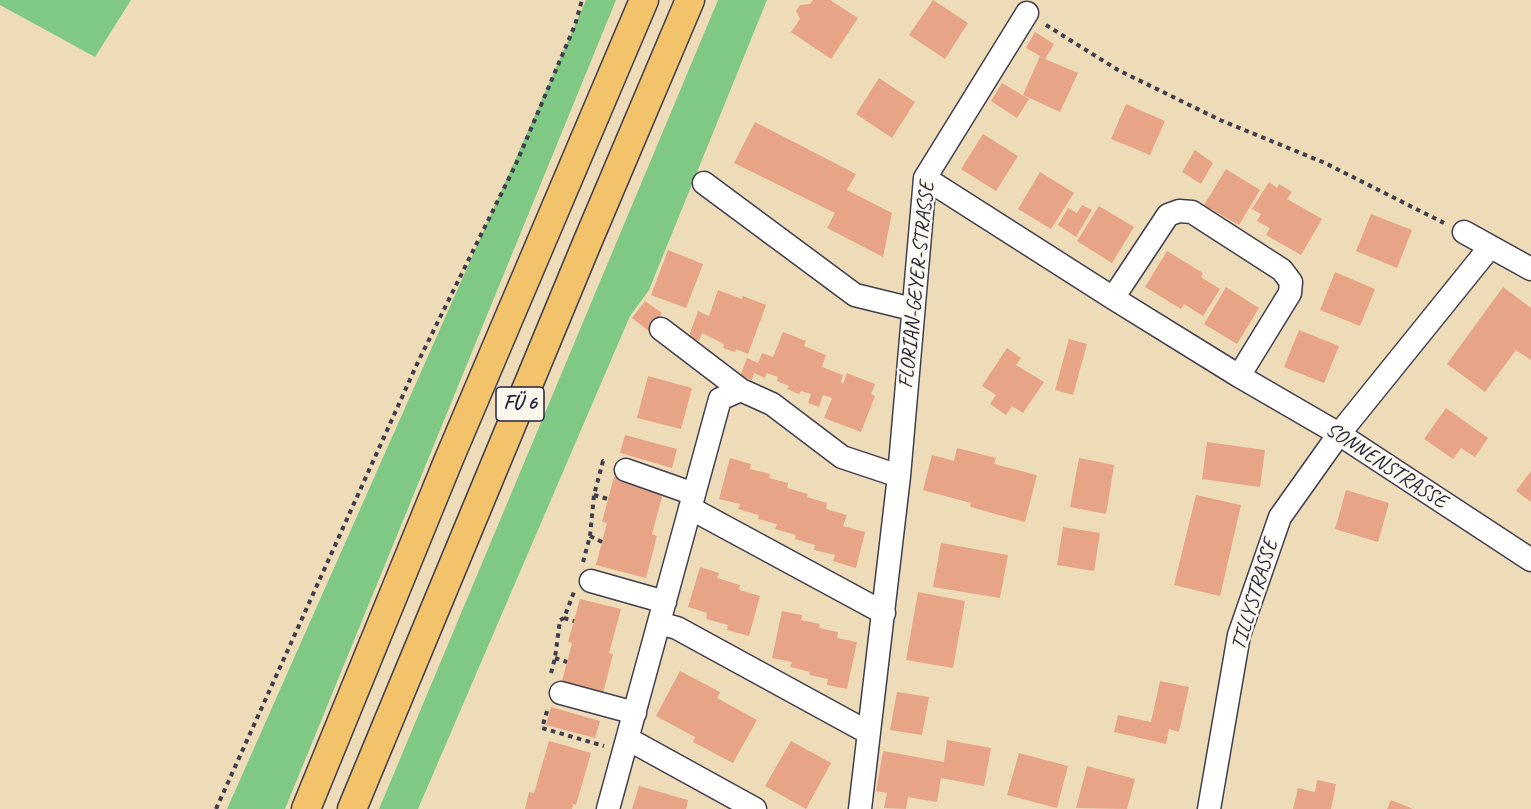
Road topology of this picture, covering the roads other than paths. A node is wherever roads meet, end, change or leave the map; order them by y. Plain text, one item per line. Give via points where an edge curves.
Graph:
1 (644, 0) edge
2 (690, 0) edge
3 (1027, 13) road end
4 (925, 178) junction
5 (704, 183) dead end
6 (1464, 232) road end
7 (1490, 247) junction
8 (1531, 268) edge
9 (1113, 298) junction
10 (912, 309) junction
11 (662, 329) dead end
12 (1239, 376) junction
13 (741, 390) junction
14 (1339, 435) junction
15 (626, 470) road end
16 (899, 476) junction
17 (692, 501) junction
18 (1531, 560) edge
19 (582, 580) road end
20 (662, 613) junction
21 (884, 614) junction
22 (553, 693) road end
23 (635, 713) junction
24 (868, 733) junction
25 (626, 746) junction
26 (306, 809) edge
27 (352, 809) edge
28 (608, 809) edge
29 (755, 809) edge
30 (860, 809) edge
31 (1209, 809) edge

1 - 26 main road, FÜ 6
2 - 27 main road, FÜ 6
3 - 4 street, FLORIAN-GEYER-STRASSE
4 - 9 street, SONNENSTRASSE
4 - 10 street, FLORIAN-GEYER-STRASSE
5 - 10 street via 855,296
6 - 7 street
7 - 8 street
7 - 14 street, TILLYSTRASSE
9 - 12 street, SONNENSTRASSE
9 - 12 street via 1168,215 1192,212 1282,270 1291,282 1290,293
10 - 16 street, FLORIAN-GEYER-STRASSE
11 - 13 street
12 - 14 street, SONNENSTRASSE
13 - 16 street via 772,404 842,457
13 - 17 street via 720,399
14 - 18 street, SONNENSTRASSE
14 - 31 street, TILLYSTRASSE via 1280,517 1239,635
15 - 17 street
16 - 21 street, FLORIAN-GEYER-STRASSE
17 - 20 street
17 - 21 street
19 - 20 street
20 - 23 street
20 - 24 street via 677,628
21 - 24 street, FLORIAN-GEYER-STRASSE
22 - 23 street
23 - 25 street
24 - 30 street, FLORIAN-GEYER-STRASSE
25 - 28 street
25 - 29 street

